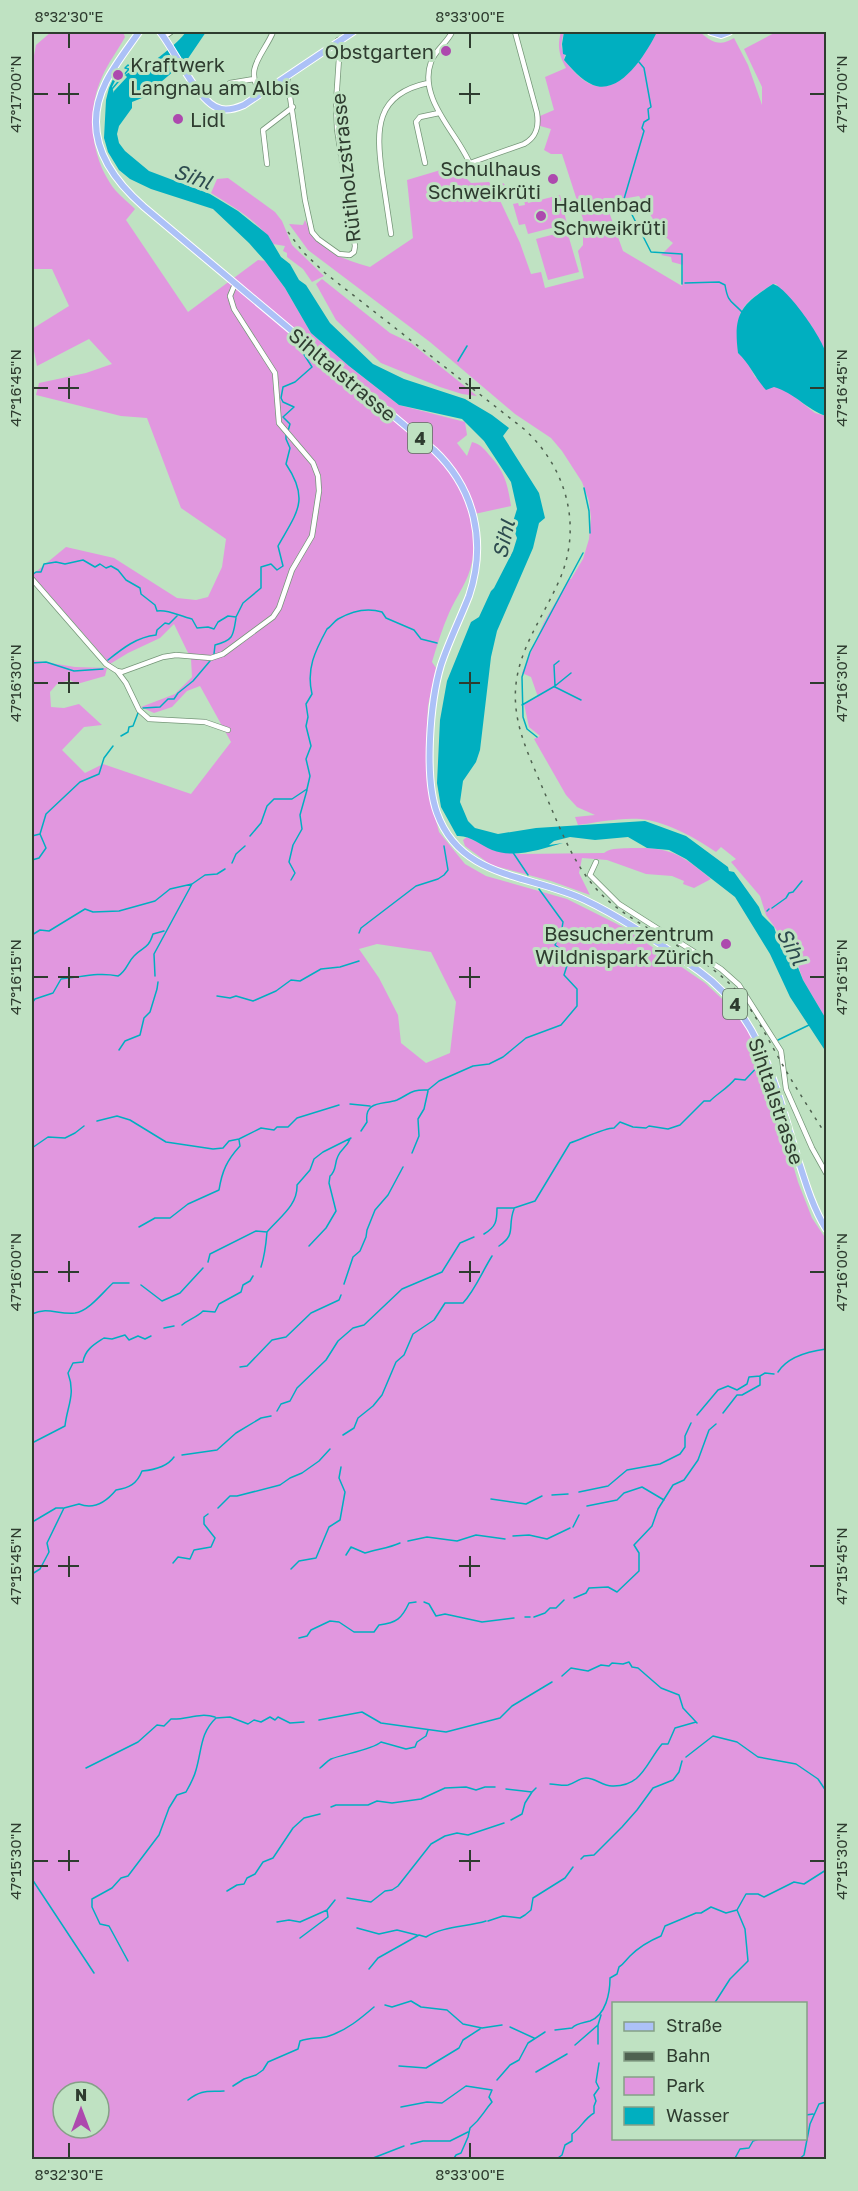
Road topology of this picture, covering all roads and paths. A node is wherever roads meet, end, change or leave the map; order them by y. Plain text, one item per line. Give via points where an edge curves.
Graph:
1 (139, 32) edge
2 (171, 32) edge
3 (273, 32) edge
4 (353, 32) edge
5 (452, 32) edge
6 (515, 32) edge
7 (711, 32) edge
8 (729, 32) edge
9 (164, 37) edge
10 (338, 40) junction
11 (287, 76) junction
12 (254, 79) junction
13 (230, 83) dead end
14 (428, 83) junction
15 (261, 93) junction
16 (293, 107) junction
17 (439, 112) junction
18 (426, 163) dead end
19 (470, 163) junction
20 (267, 164) dead end
21 (472, 169) dead end
22 (391, 234) dead end
23 (235, 284) junction
24 (32, 579) edge
25 (132, 670) junction
26 (117, 671) junction
27 (126, 683) junction
28 (228, 730) dead end
29 (596, 862) dead end
30 (826, 1173) edge
31 (824, 1221) edge
32 (826, 1229) edge

1 - 23 main road, Sihltalstrasse / 4 via 101,97 97,130 104,158 125,190
2 - 9 street
3 - 12 street via 254,68
4 - 10 main road
5 - 14 street via 431,61
6 - 19 street via 537,113 537,130 524,144
7 - 8 main road
9 - 15 main road via 204,98 221,109 239,108
10 - 11 main road
10 - 16 street, Rütiholzstrasse via 337,129 355,246 354,252 345,256 312,232
11 - 15 main road
11 - 16 street
12 - 13 street
12 - 15 street
14 - 17 street
14 - 22 street via 398,96 380,123 378,140
16 - 20 street via 263,130
17 - 18 street via 416,122
17 - 19 street
19 - 21 street
23 - 25 street via 230,294 232,304 274,373 279,423 313,463 318,476 312,536 292,570 279,608 266,623 217,657 176,655
23 - 31 main road, Sihltalstrasse / 4 via 434,450 457,476 470,502 477,535 476,571 441,666 433,712 432,792 448,834 466,855 487,868 562,890 598,906 687,962 724,992 747,1020 765,1054 807,1187
24 - 26 street via 106,664
25 - 26 street
25 - 27 street
26 - 27 street
27 - 28 street via 139,710 149,719 205,722
29 - 30 street via 590,875 619,904 721,969 746,994 781,1051 786,1089
31 - 32 main road, Sihltalstrasse / 4

